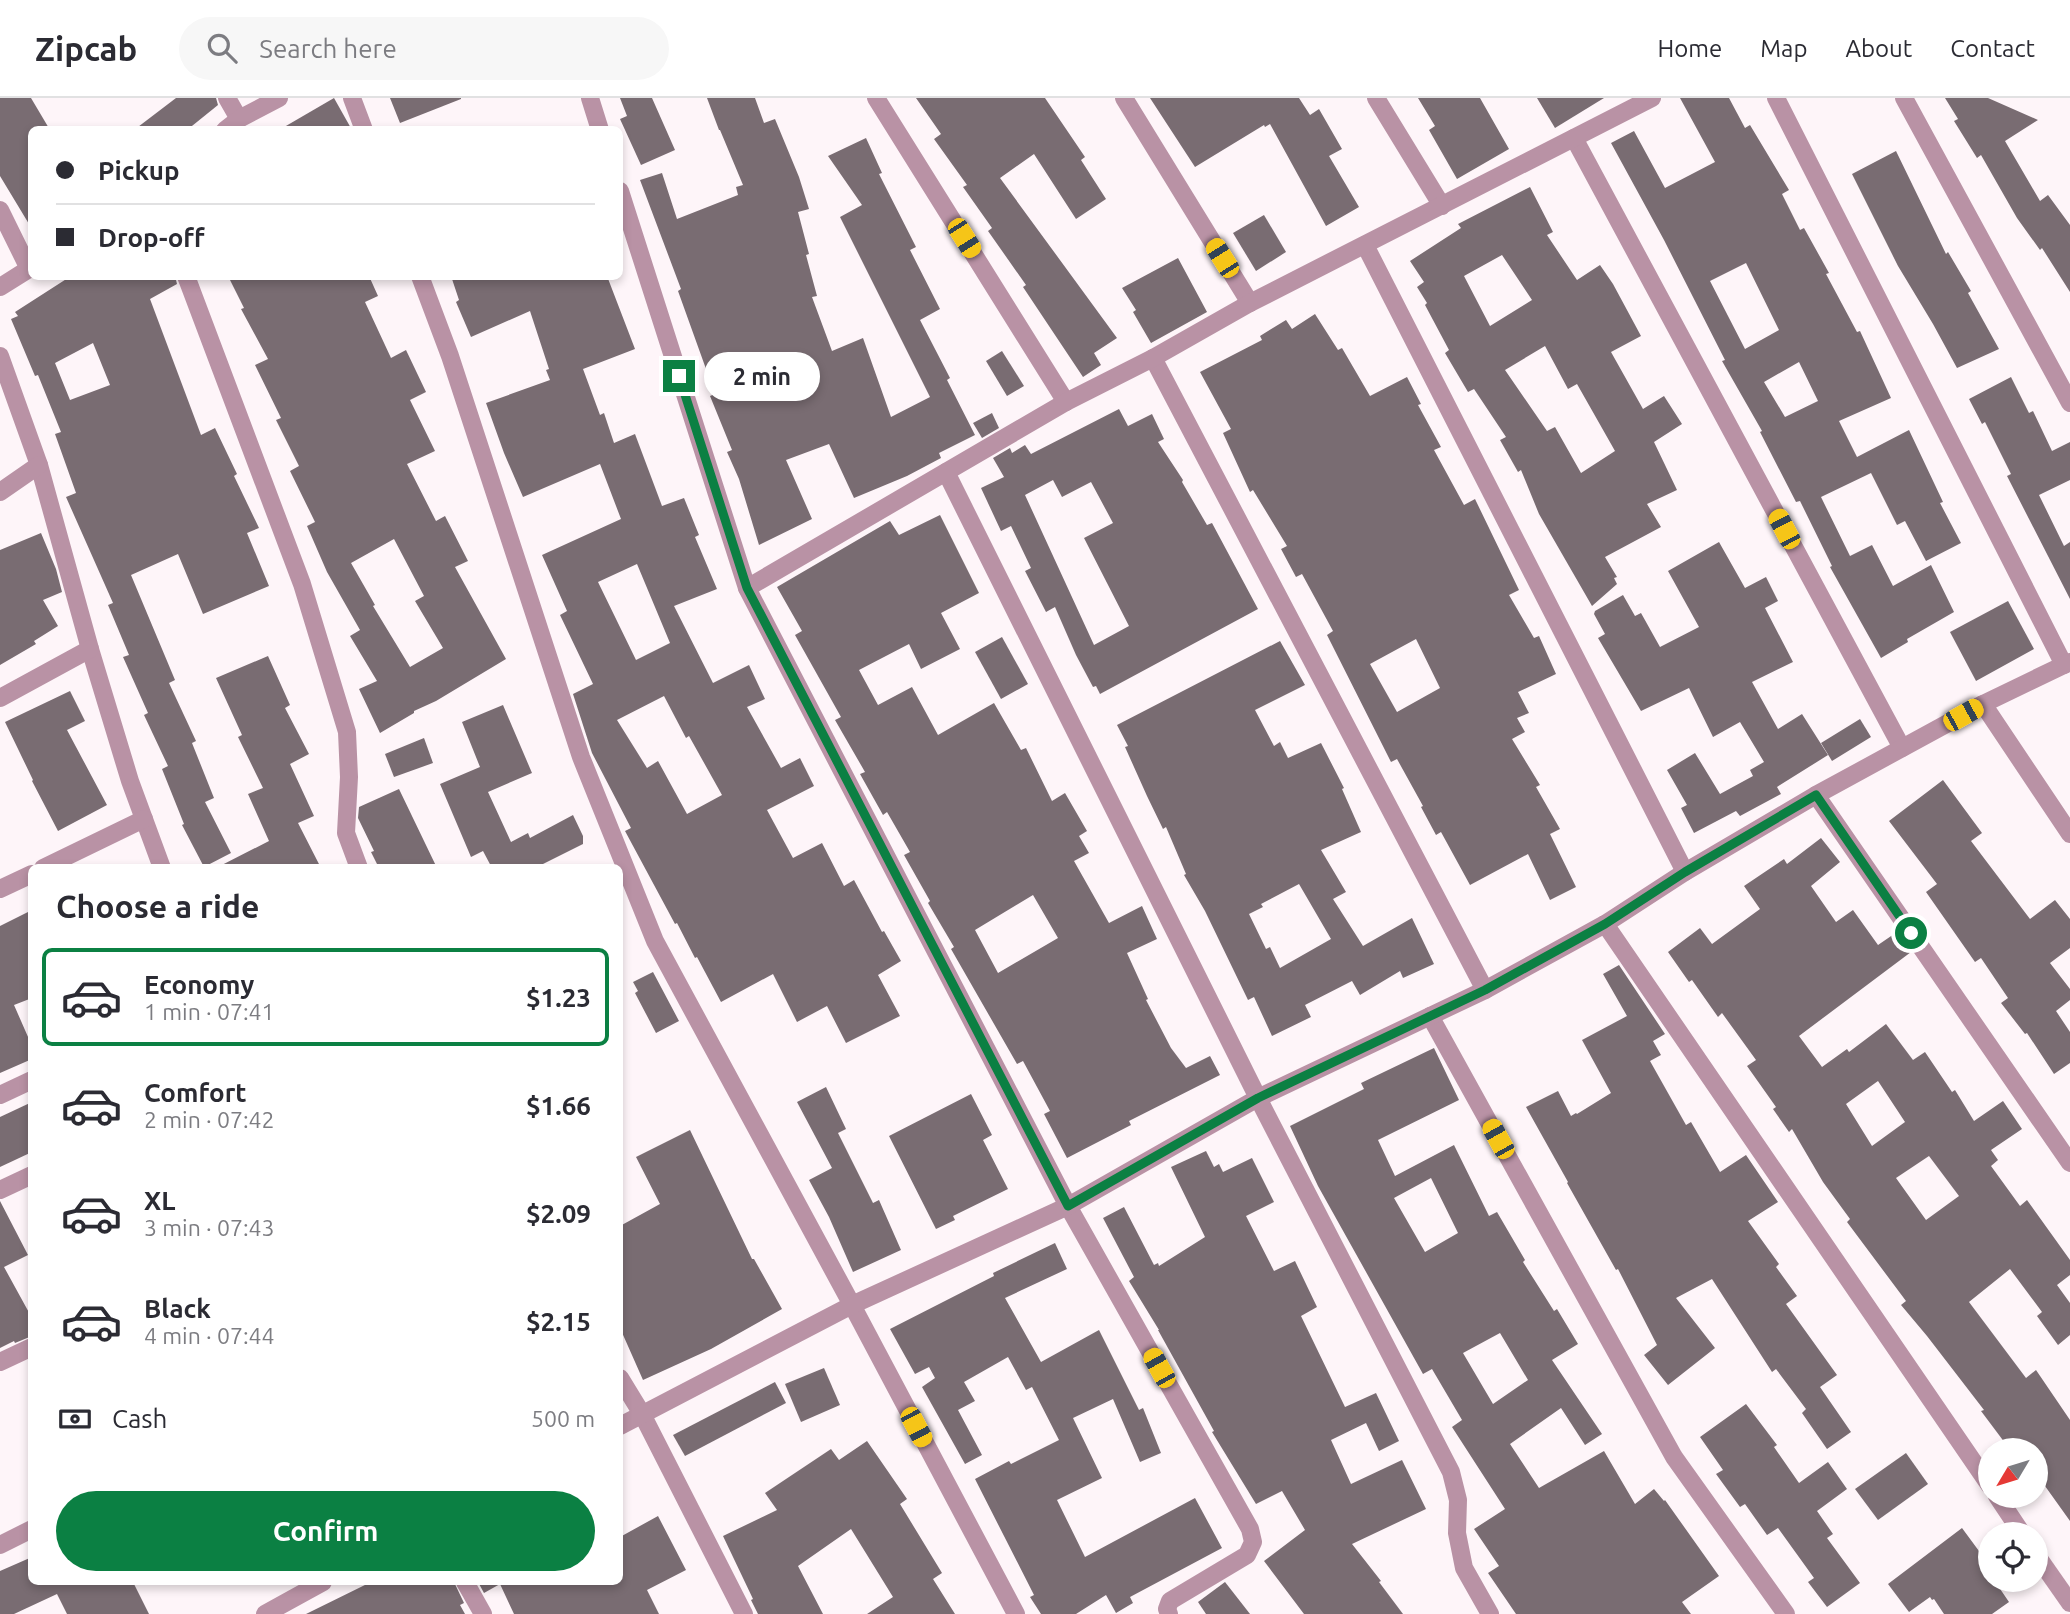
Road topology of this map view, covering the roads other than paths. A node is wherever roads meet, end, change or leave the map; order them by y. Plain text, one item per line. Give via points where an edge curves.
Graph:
1 (227, 98) edge
2 (279, 98) edge
3 (352, 98) edge
4 (590, 98) edge
5 (876, 98) edge
6 (1124, 98) edge
7 (1376, 98) edge
8 (1652, 98) edge
9 (1776, 98) edge
10 (1905, 98) edge
11 (1628, 103) edge
12 (232, 124) edge
13 (362, 126) edge
14 (599, 126) edge
15 (1574, 138) junction
16 (623, 200) edge
17 (1442, 206) junction
18 (0, 210) edge
19 (1366, 245) junction
20 (28, 264) edge
21 (28, 269) edge
22 (188, 280) edge
23 (421, 280) edge
24 (0, 288) edge
25 (1250, 303) junction
26 (0, 356) edge
27 (1153, 358) junction
28 (1066, 402) junction
29 (2070, 403) edge
30 (40, 465) junction
31 (946, 472) junction
32 (0, 492) edge
33 (747, 588) junction
34 (90, 649) junction
35 (2067, 663) edge
36 (0, 698) edge
37 (1983, 704) junction
38 (1902, 748) junction
39 (1816, 795) junction
40 (144, 819) junction
41 (2070, 834) edge
42 (51, 864) edge
43 (161, 864) edge
44 (357, 864) edge
45 (1685, 872) junction
46 (28, 876) edge
47 (0, 889) edge
48 (1605, 924) junction
49 (1485, 990) junction
50 (1430, 1016) junction
51 (28, 1082) edge
52 (0, 1095) edge
53 (1258, 1098) junction
54 (2070, 1163) edge
55 (28, 1177) edge
56 (0, 1190) edge
57 (1068, 1206) junction
58 (852, 1305) junction
59 (28, 1349) edge
60 (0, 1362) edge
61 (623, 1383) edge
62 (642, 1414) junction
63 (623, 1424) edge
64 (1978, 1468) edge
65 (28, 1532) edge
66 (0, 1545) edge
67 (2048, 1572) edge
68 (318, 1585) edge
69 (467, 1585) edge
70 (2070, 1603) edge
71 (265, 1614) edge
72 (483, 1614) edge
73 (744, 1614) edge
74 (1016, 1614) edge
75 (1168, 1614) edge
76 (1490, 1614) edge
77 (1786, 1614) edge

1 - 12 street
2 - 12 street
3 - 13 street
4 - 14 street
5 - 28 street
6 - 25 street
7 - 17 street
8 - 11 street
9 - 35 street
10 - 29 street
11 - 15 street
15 - 17 street
15 - 38 street
16 - 33 street
17 - 19 street
18 - 20 street
19 - 25 street
19 - 45 street
21 - 24 street
22 - 44 street via 302,584 347,732 346,834
23 - 58 street via 450,356 581,757 655,941
25 - 27 street
26 - 30 street
27 - 28 street
27 - 49 street
28 - 31 street
30 - 32 street
30 - 34 street
31 - 33 street
31 - 53 street
33 - 57 street
34 - 36 street
34 - 40 street
35 - 37 street
37 - 38 street
37 - 41 street
38 - 39 street
39 - 45 street
39 - 54 street
40 - 42 street
40 - 43 street
45 - 48 street
46 - 47 street
48 - 49 street
48 - 64 street
49 - 50 street
50 - 53 street
50 - 77 street via 1674,1457
51 - 52 street
53 - 57 street
53 - 76 street via 1451,1472 1464,1568
55 - 56 street
57 - 58 street
57 - 75 street via 1250,1529 1253,1542 1247,1555 1170,1601
58 - 62 street
58 - 74 street
59 - 60 street
61 - 62 street
62 - 63 street
62 - 73 street
65 - 66 street
67 - 70 street
68 - 71 street
69 - 72 street

